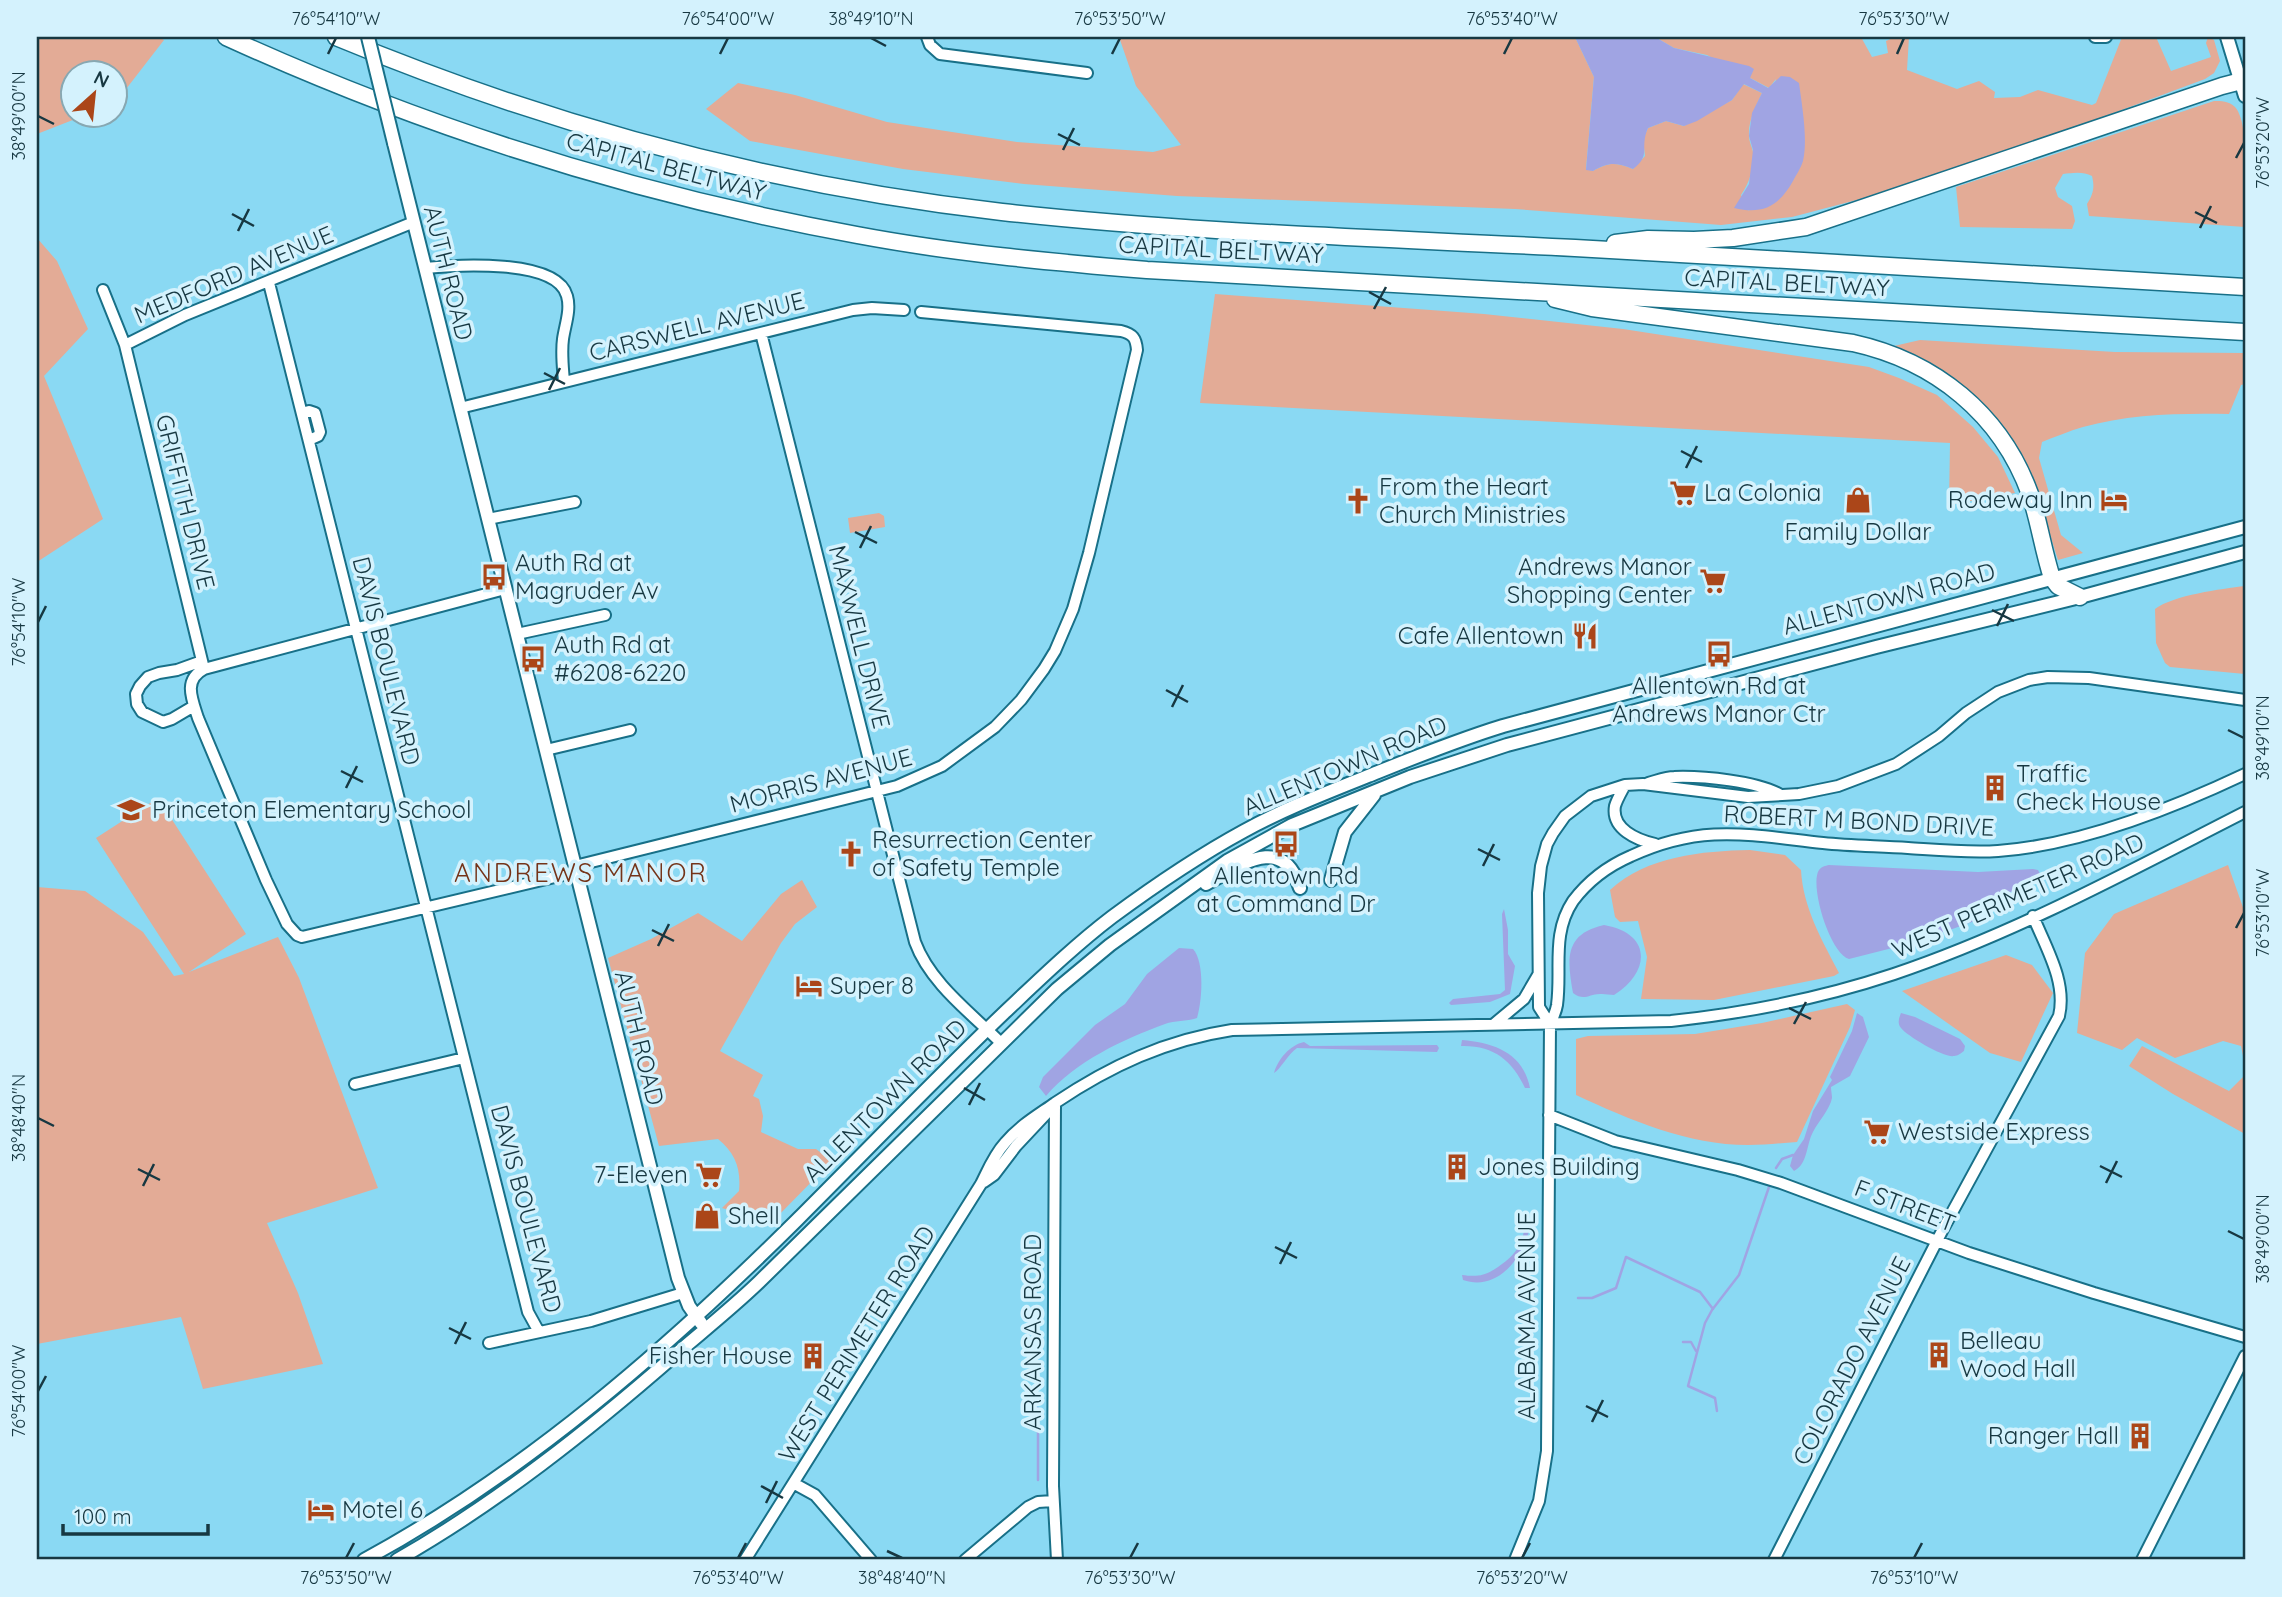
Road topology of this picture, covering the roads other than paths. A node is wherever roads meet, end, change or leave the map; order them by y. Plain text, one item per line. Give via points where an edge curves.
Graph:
1 (226, 37) edge
2 (336, 37) edge
3 (368, 37) edge
4 (927, 37) edge
5 (2095, 37) edge
6 (2105, 37) edge
7 (2227, 37) edge
8 (1087, 73) dead end
9 (2244, 86) edge
10 (414, 222) junction
11 (1578, 248) junction
12 (425, 268) junction
13 (269, 282) junction
14 (2245, 287) edge
15 (1519, 289) junction
16 (103, 290) dead end
17 (904, 310) dead end
18 (922, 312) dead end
19 (2245, 332) edge
20 (761, 333) junction
21 (125, 345) junction
22 (564, 382) junction
23 (460, 408) junction
24 (575, 502) dead end
25 (488, 519) junction
26 (2245, 527) edge
27 (2245, 552) edge
28 (2052, 578) junction
29 (505, 589) junction
30 (2080, 597) junction
31 (605, 615) dead end
32 (356, 628) junction
33 (517, 634) junction
34 (203, 665) junction
35 (2245, 700) edge
36 (194, 706) junction
37 (630, 730) dead end
38 (546, 750) junction
39 (2245, 774) edge
40 (1625, 786) junction
41 (1378, 790) junction
42 (876, 793) junction
43 (2245, 812) edge
44 (1656, 844) junction
45 (575, 869) junction
46 (1331, 880) dead end
47 (1300, 888) dead end
48 (1162, 907) junction
49 (426, 908) junction
50 (2034, 916) junction
51 (1538, 975) junction
52 (1550, 1024) junction
53 (1493, 1025) junction
54 (987, 1029) junction
55 (1002, 1043) junction
56 (464, 1058) junction
57 (355, 1084) dead end
58 (1055, 1104) junction
59 (1549, 1115) junction
60 (1937, 1241) junction
61 (683, 1293) junction
62 (696, 1317) junction
63 (707, 1330) junction
64 (539, 1332) junction
65 (2245, 1338) edge
66 (489, 1343) dead end
67 (2245, 1356) edge
68 (795, 1484) junction
69 (1054, 1501) junction
70 (364, 1560) edge
71 (397, 1560) edge
72 (745, 1560) edge
73 (871, 1560) edge
74 (965, 1560) edge
75 (1056, 1560) edge
76 (1516, 1560) edge
77 (1774, 1560) edge
78 (2142, 1560) edge

1 - 15 highway, CAPITAL BELTWAY via 424,118 576,169 859,236 1084,265
2 - 11 highway, CAPITAL BELTWAY via 451,82 589,127 720,162 868,192 1001,212 1142,224
3 - 10 main road, AUTH ROAD, bridge
4 - 8 street via 940,54
5 - 6 street
7 - 9 main road
9 - 11 highway via 1806,227 1733,238 1648,239
10 - 12 main road, AUTH ROAD
10 - 13 street, MEDFORD AVENUE
11 - 14 highway, CAPITAL BELTWAY
12 - 22 street via 493,264 542,275 563,288 569,308 563,341
12 - 23 main road, AUTH ROAD
13 - 21 street, MEDFORD AVENUE
13 - 32 street, DAVIS BOULEVARD via 302,413 315,413 319,427 318,436 309,440
15 - 19 highway, CAPITAL BELTWAY
15 - 28 highway via 1592,308 1853,343 1892,353 1929,371 1973,405 2011,454 2030,495
16 - 21 street, MEDFORD AVENUE
17 - 20 street, CARSWELL AVENUE via 867,308
18 - 42 street, MORRIS AVENUE via 1121,331 1134,337 1137,350 1089,553 1055,651 1021,700 977,742 926,775
20 - 22 street, CARSWELL AVENUE
20 - 42 street, MAXWELL DRIVE
21 - 34 street, GRIFFITH DRIVE
22 - 23 street, CARSWELL AVENUE
23 - 25 main road, AUTH ROAD
24 - 25 street
25 - 29 main road, AUTH ROAD
26 - 28 main road, ALLENTOWN ROAD
27 - 30 main road, ALLENTOWN ROAD
28 - 30 highway
28 - 54 main road, ALLENTOWN ROAD via 1503,726 1316,796 1246,830 1152,888 1082,942
29 - 32 street
29 - 33 main road, AUTH ROAD
30 - 41 main road, ALLENTOWN ROAD via 1507,745
31 - 33 street
32 - 34 street
32 - 49 street, DAVIS BOULEVARD
33 - 38 main road, AUTH ROAD
34 - 36 street via 190,685
34 - 36 street via 148,677 136,694 142,712 163,722
35 - 40 street, ROBERT M BOND DRIVE via 2089,678 2029,680 1988,697 1931,742 1883,770 1838,786 1782,795 1729,796 1643,784
36 - 49 street, MORRIS AVENUE via 266,880 297,935
37 - 38 street
38 - 45 main road, AUTH ROAD
39 - 44 street, ROBERT M BOND DRIVE via 2120,824 2014,849 1825,843 1721,832
40 - 44 street via 1615,805 1616,820 1629,835
40 - 51 street, ROBERT M BOND DRIVE via 1578,805 1547,844 1538,893
41 - 46 main road via 1345,832
41 - 48 main road, ALLENTOWN ROAD via 1282,830 1227,861
42 - 45 street, MORRIS AVENUE
42 - 54 street, MAXWELL DRIVE via 918,952
43 - 50 street, WEST PERIMETER ROAD
44 - 52 street, ROBERT M BOND DRIVE via 1603,871 1572,903 1558,942 1557,1006
45 - 49 street, MORRIS AVENUE
45 - 61 main road, AUTH ROAD
47 - 48 main road via 1297,877 1282,861 1262,856
48 - 55 main road, ALLENTOWN ROAD via 1076,972
49 - 56 street, DAVIS BOULEVARD
50 - 52 street, WEST PERIMETER ROAD via 1893,974 1801,1000 1707,1018
50 - 60 street, COLORADO AVENUE via 2062,991 2059,1016
51 - 52 street, ROBERT M BOND DRIVE via 1539,1007
51 - 53 street via 1524,999
52 - 53 street, WEST PERIMETER ROAD
52 - 59 street, ALABAMA AVENUE
53 - 58 street, WEST PERIMETER ROAD via 1232,1030 1193,1037 1109,1070
54 - 55 street, MAXWELL DRIVE
54 - 62 main road, ALLENTOWN ROAD
55 - 63 main road, ALLENTOWN ROAD
56 - 57 street
56 - 64 street, DAVIS BOULEVARD via 528,1312
58 - 68 street, WEST PERIMETER ROAD via 981,1184
58 - 69 street, ARKANSAS ROAD
59 - 60 street, F STREET via 1615,1141 1791,1186
59 - 76 street, ALABAMA AVENUE via 1547,1451 1538,1501
60 - 65 street, F STREET
60 - 77 street, COLORADO AVENUE
61 - 62 main road, AUTH ROAD
61 - 64 street
62 - 63 main road, AUTH ROAD
62 - 70 main road, ALLENTOWN ROAD via 496,1478
63 - 71 main road, ALLENTOWN ROAD via 620,1404 509,1488
64 - 66 street
67 - 78 street
68 - 72 street, WEST PERIMETER ROAD
68 - 73 street via 815,1495
69 - 74 street via 1028,1507
69 - 75 street, ARKANSAS ROAD

